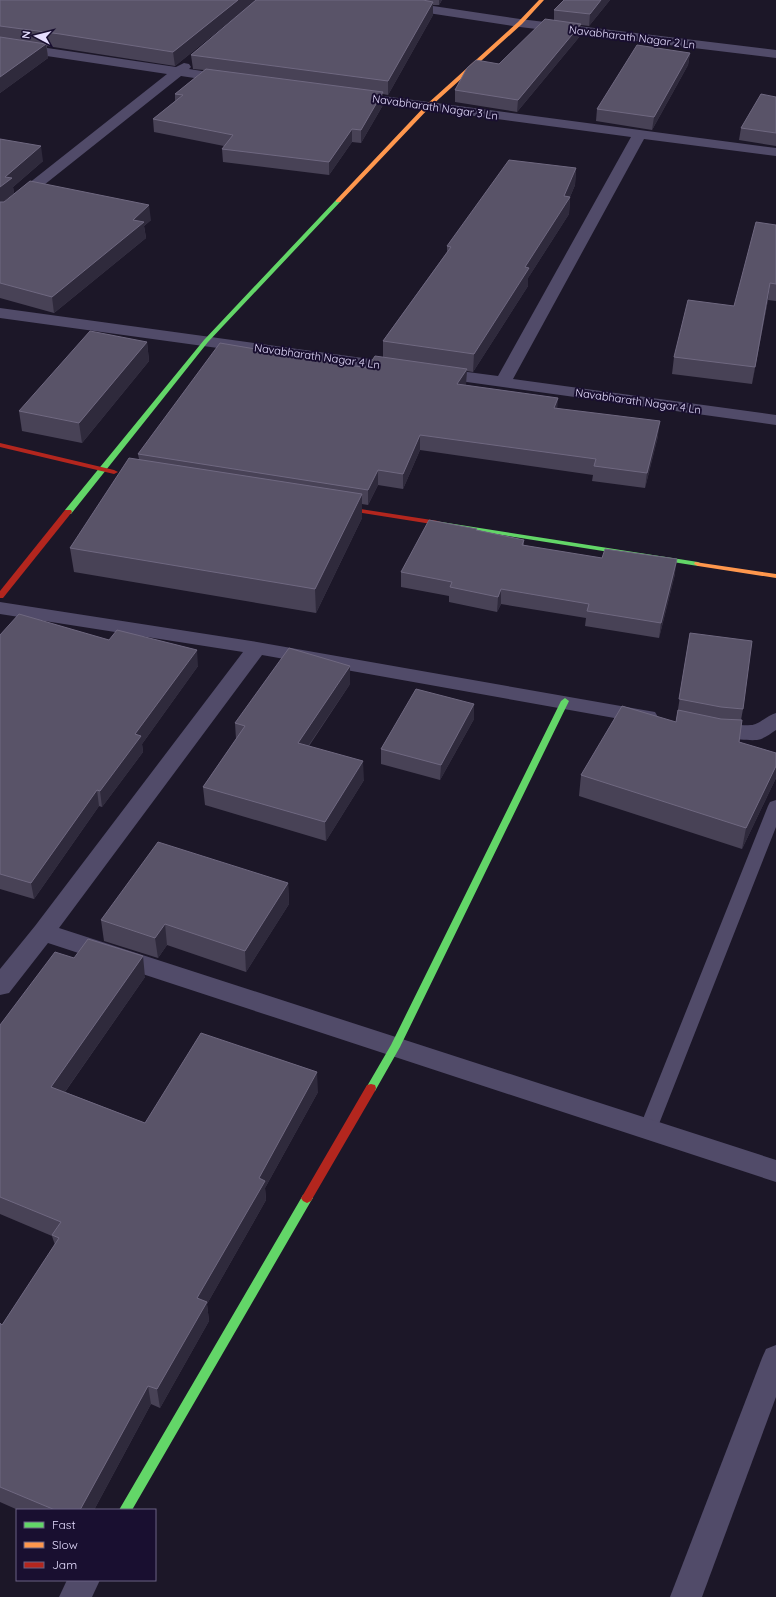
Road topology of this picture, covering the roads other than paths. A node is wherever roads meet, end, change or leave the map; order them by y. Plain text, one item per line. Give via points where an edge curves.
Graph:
1 (369, 0) edge
2 (542, 0) edge
3 (520, 23) junction
4 (0, 45) edge
5 (776, 54) edge
6 (195, 58) edge
7 (178, 72) junction
8 (240, 81) edge
9 (342, 94) edge
10 (428, 106) junction
11 (640, 134) junction
12 (776, 152) edge
13 (0, 213) edge
14 (0, 313) edge
15 (206, 341) junction
16 (503, 382) junction
17 (776, 420) edge
18 (0, 445) edge
19 (102, 470) junction
20 (125, 474) edge
21 (321, 504) edge
22 (776, 576) edge
23 (0, 596) edge
24 (0, 608) edge
25 (257, 648) junction
26 (565, 702) junction
27 (664, 720) edge
28 (776, 720) edge
29 (695, 726) edge
30 (776, 806) edge
31 (43, 932) junction
32 (0, 986) edge
33 (395, 1047) junction
34 (648, 1129) junction
35 (776, 1171) edge
36 (776, 1358) edge
37 (126, 1509) edge
38 (83, 1581) edge
39 (74, 1597) edge
40 (686, 1597) edge

1 - 3 street, Navabharath Nagar 2 Ln
2 - 3 street
3 - 5 street, Navabharath Nagar 2 Ln
3 - 10 street
4 - 7 street
6 - 7 street
7 - 8 street
7 - 13 street
9 - 10 street, Navabharath Nagar 3 Ln
10 - 11 street, Navabharath Nagar 3 Ln
10 - 15 street
11 - 12 street, Navabharath Nagar 3 Ln
11 - 16 street
14 - 15 street, Navabharath Nagar 4 Ln
15 - 16 street, Navabharath Nagar 4 Ln
15 - 19 street
16 - 17 street, Navabharath Nagar 4 Ln
18 - 19 street
19 - 20 street
19 - 23 street
21 - 22 street
24 - 25 street
25 - 26 street
25 - 31 street
26 - 27 street
26 - 33 street
28 - 29 street via 756,733 718,731
30 - 34 lane
31 - 32 street
31 - 33 street
33 - 34 street
33 - 37 street
34 - 35 street
36 - 40 street
38 - 39 street

